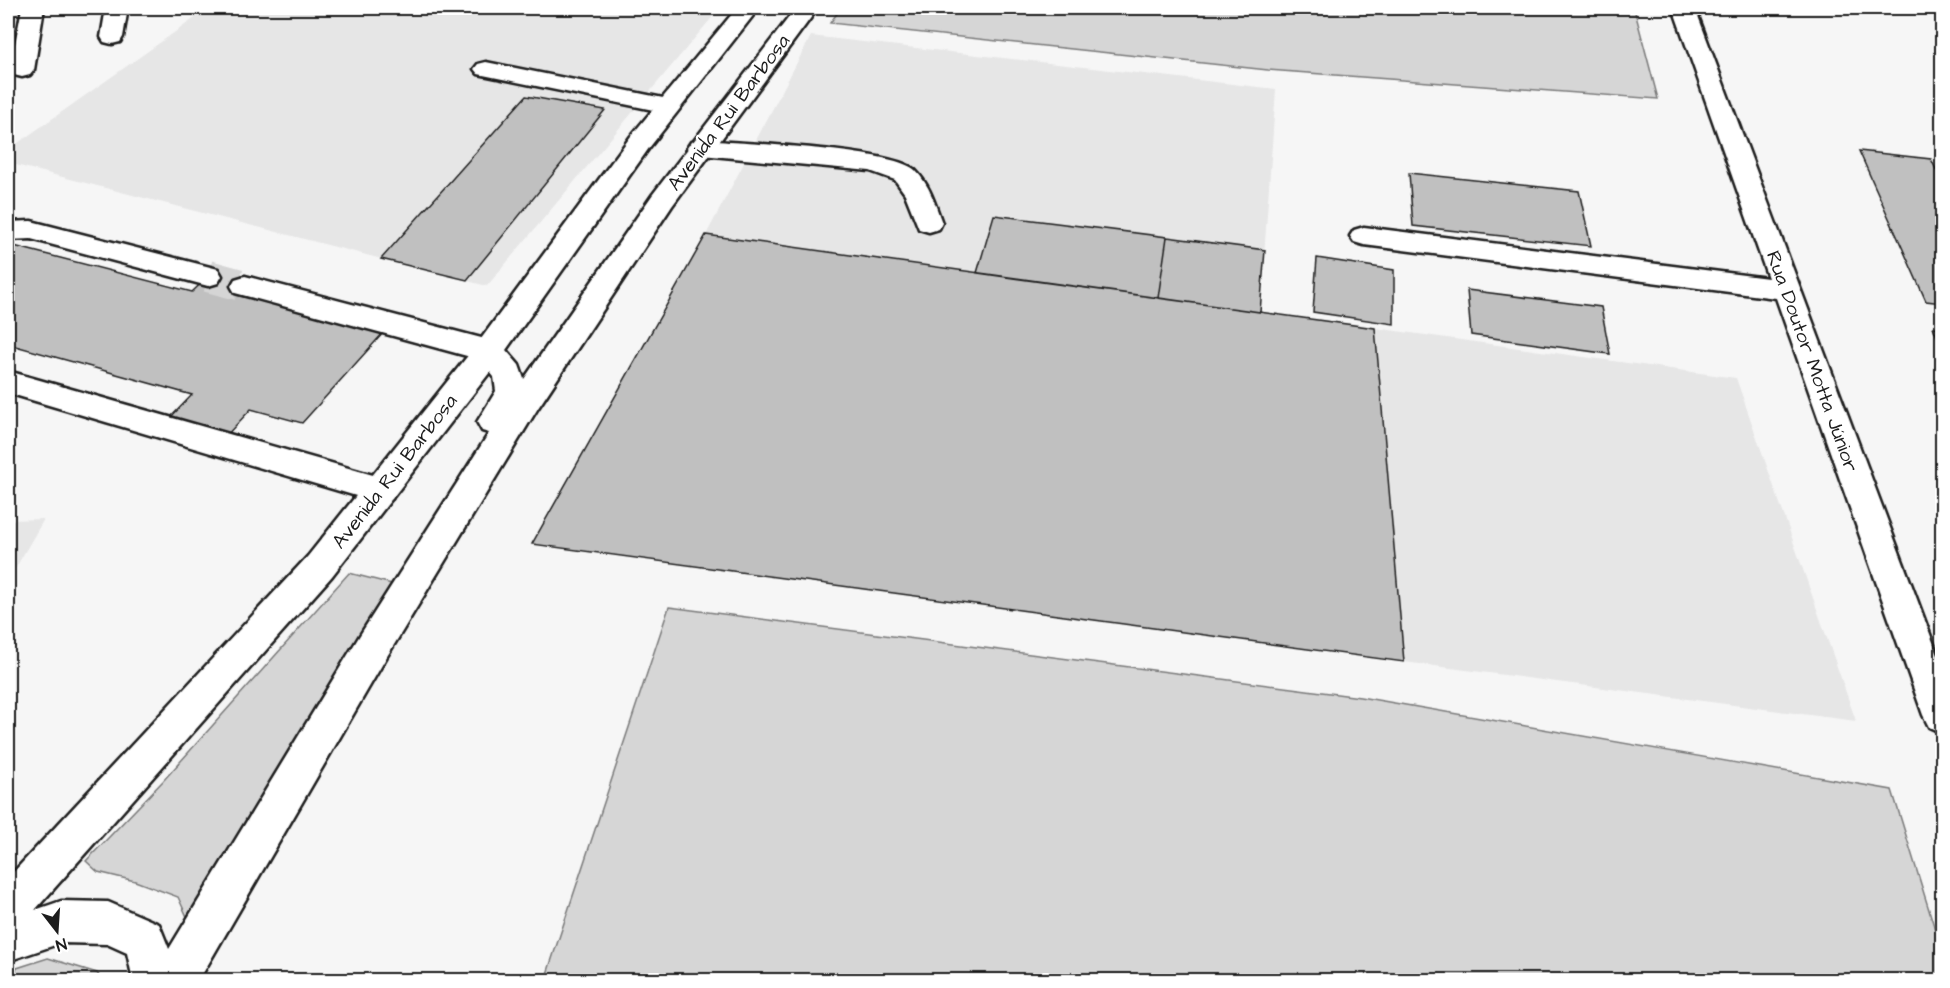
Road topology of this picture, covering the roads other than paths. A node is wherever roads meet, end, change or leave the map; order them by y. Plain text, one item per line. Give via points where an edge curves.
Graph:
1 (33, 8) edge
2 (117, 8) edge
3 (748, 8) edge
4 (807, 8) edge
5 (1684, 8) edge
6 (112, 37) dead end
7 (486, 69) dead end
8 (22, 70) dead end
9 (668, 106) junction
10 (700, 147) junction
11 (929, 224) dead end
12 (8, 231) edge
13 (1364, 236) dead end
14 (208, 276) tunnel mouth
15 (245, 286) tunnel mouth
16 (1787, 290) junction
17 (489, 351) junction
18 (8, 381) edge
19 (380, 490) junction
20 (410, 583) junction
21 (1942, 715) edge
22 (8, 908) edge
23 (8, 940) edge
24 (155, 981) edge
25 (175, 981) edge

1 - 8 main road
2 - 6 main road
3 - 9 main road, Avenida Rui Barbosa
4 - 10 main road, Avenida Rui Barbosa
5 - 16 main road, Rua Doutor Motta Júnior
7 - 9 main road
9 - 17 main road, Avenida Rui Barbosa
10 - 11 main road via 874,163 904,174 918,192
10 - 20 main road, Avenida Rui Barbosa via 579,319
12 - 14 main road via 31,230
13 - 16 main road
15 - 17 main road
16 - 21 main road, Rua Doutor Motta Júnior
17 - 19 main road, Avenida Rui Barbosa
17 - 20 main road via 508,373 512,392 449,494
18 - 19 main road
19 - 22 main road, Avenida Rui Barbosa via 320,566
20 - 25 main road, Avenida Rui Barbosa
23 - 24 main road via 61,922 108,923 144,939

